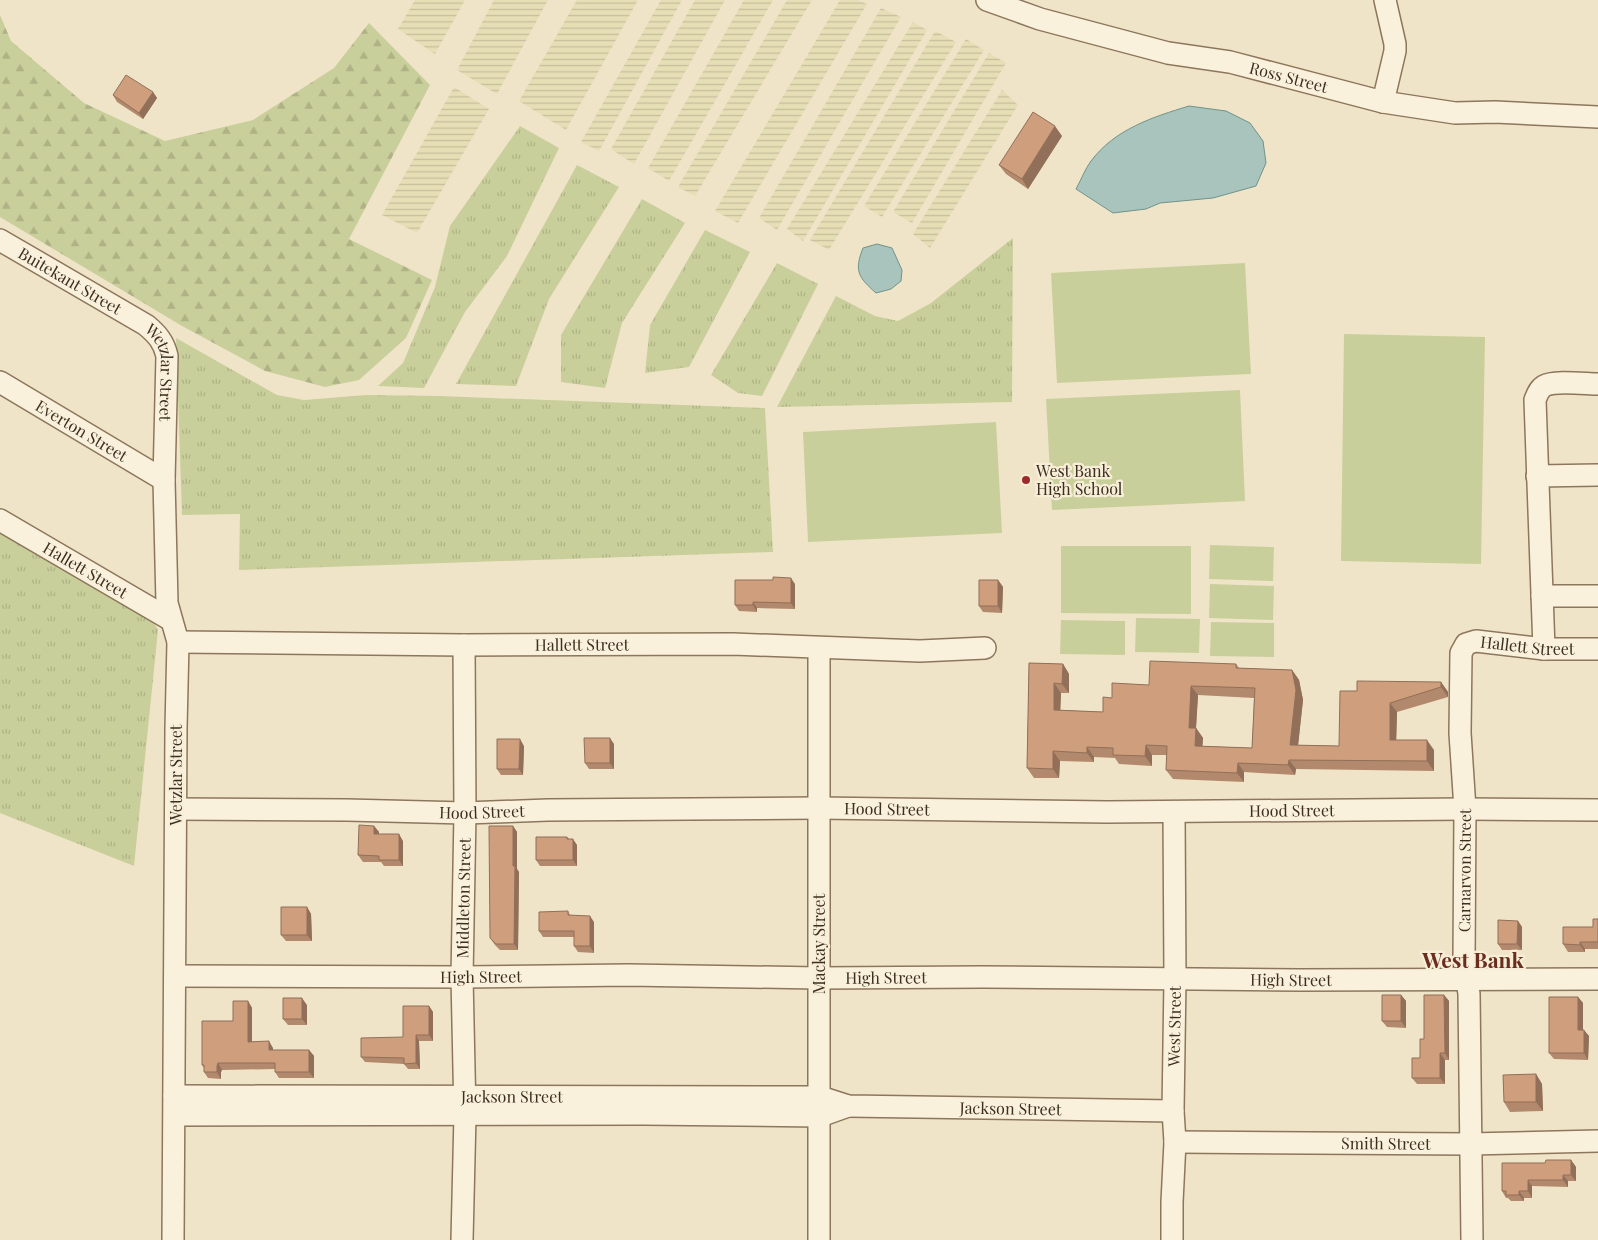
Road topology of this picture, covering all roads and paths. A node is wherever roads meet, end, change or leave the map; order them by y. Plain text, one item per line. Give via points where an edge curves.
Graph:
1 (987, 0) edge
2 (1385, 0) edge
3 (1383, 102) junction
4 (1598, 117) edge
5 (0, 240) edge
6 (140, 322) joint
7 (0, 382) edge
8 (1598, 384) edge
9 (1598, 475) edge
10 (1537, 476) junction
11 (164, 480) junction
12 (0, 520) edge
13 (1542, 596) junction
14 (1598, 596) edge
15 (171, 620) junction
16 (178, 642) junction
17 (464, 645) junction
18 (819, 648) junction
19 (985, 648) dead end
20 (1544, 648) junction
21 (1598, 649) edge
22 (1460, 679) joint
23 (819, 808) junction
24 (176, 809) junction
25 (1465, 809) junction
26 (1598, 810) edge
27 (1174, 812) junction
28 (465, 813) junction
29 (175, 976) junction
30 (462, 977) junction
31 (818, 978) junction
32 (1175, 979) junction
33 (1598, 979) edge
34 (1466, 980) junction
35 (175, 1105) junction
36 (465, 1105) junction
37 (820, 1106) junction
38 (1173, 1111) junction
39 (1598, 1141) edge
40 (1175, 1142) junction
41 (1470, 1144) junction
42 (173, 1240) edge
43 (462, 1240) edge
44 (819, 1240) edge
45 (1172, 1240) edge
46 (1472, 1240) edge

1 - 3 street, Ross Street via 1040,19 1168,53 1230,62
2 - 3 street via 1395,51
3 - 4 street, Ross Street via 1456,113
5 - 6 street, Buitekant Street
6 - 11 street, Wetzlar Street via 158,336 167,356
7 - 11 street, Everton Street
8 - 10 street via 1558,383 1541,389 1535,405
9 - 10 street
10 - 13 street
11 - 15 street, Wetzlar Street via 167,603
12 - 15 street, Hallett Street
13 - 14 street
13 - 20 street
15 - 16 street, Wetzlar Street
16 - 17 street, Hallett Street
16 - 24 street, Wetzlar Street
17 - 18 street, Hallett Street via 734,644
17 - 28 street, Middleton Street
18 - 19 street, Hallett Street via 920,652
18 - 23 street, Mackay Street
20 - 21 street, Hallett Street
20 - 22 street, Hallett Street via 1471,641 1461,653
22 - 25 street, Carnarvon Street
23 - 27 street, Hood Street
23 - 28 street, Hood Street
23 - 31 street, Mackay Street
24 - 28 street, Hood Street
24 - 29 street, Wetzlar Street
25 - 26 street, Hood Street
25 - 27 street, Hood Street
25 - 34 street, Carnarvon Street
27 - 32 street, West Street
28 - 30 street, Middleton Street
29 - 30 street, High Street
29 - 35 street, Wetzlar Street
30 - 31 street, High Street
30 - 36 street, Middleton Street
31 - 32 street, High Street
31 - 37 street, Mackay Street
32 - 34 street, High Street
32 - 38 street, West Street
33 - 34 street, High Street
34 - 41 street, Carnarvon Street via 1469,994
35 - 36 street, Jackson Street
35 - 42 street, Wetzlar Street
36 - 37 street, Jackson Street
36 - 43 street, Middleton Street
37 - 38 street, Jackson Street
37 - 44 street, Mackay Street
38 - 40 street, West Street
39 - 41 street, Smith Street
40 - 41 street, Smith Street
40 - 45 street, West Street
41 - 46 street, Carnarvon Street

